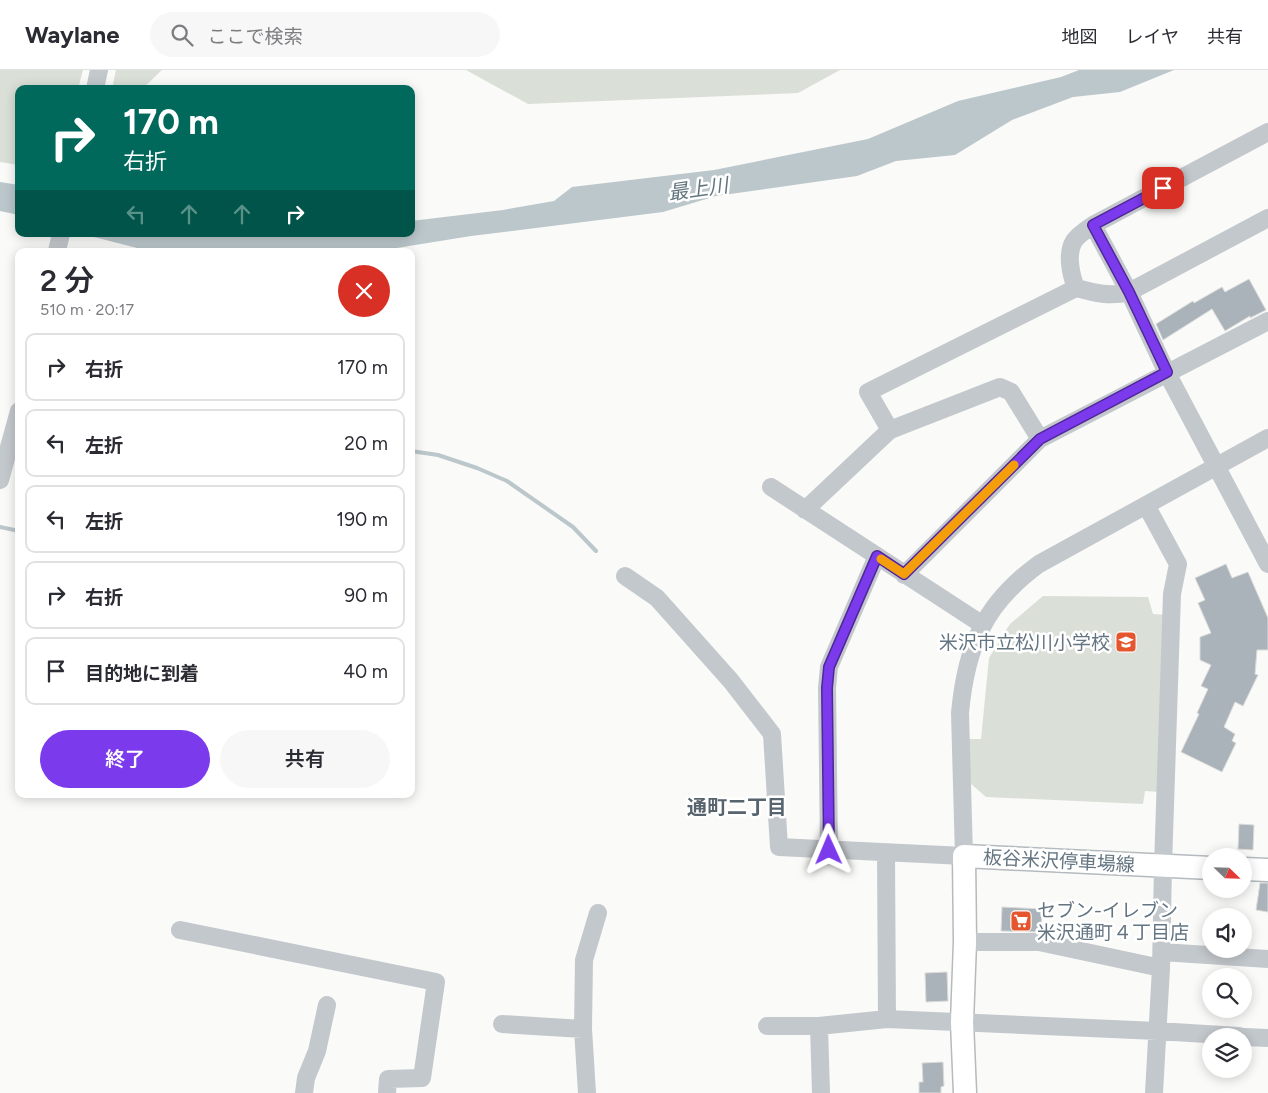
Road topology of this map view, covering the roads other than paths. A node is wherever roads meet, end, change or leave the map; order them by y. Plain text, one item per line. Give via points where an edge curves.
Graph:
1 (99, 70) edge
2 (96, 85) edge
3 (1268, 132) edge
4 (1268, 218) edge
5 (1093, 225) junction
6 (1076, 288) junction
7 (1129, 292) junction
8 (1268, 321) edge
9 (1167, 372) junction
10 (15, 426) edge
11 (890, 430) junction
12 (1268, 438) edge
13 (1040, 439) junction
14 (1218, 466) junction
15 (0, 480) edge
16 (771, 487) dead end
17 (1146, 506) junction
18 (805, 510) junction
19 (877, 556) junction
20 (1268, 564) edge
21 (904, 574) junction
22 (625, 576) dead end
23 (983, 625) junction
24 (829, 850) junction
25 (886, 853) junction
26 (964, 856) junction
27 (1163, 866) junction
28 (1202, 868) edge
29 (1252, 869) edge
30 (1268, 870) edge
31 (598, 913) dead end
32 (180, 930) dead end
33 (965, 942) junction
34 (1268, 959) edge
35 (1162, 960) junction
36 (327, 1005) dead end
37 (887, 1019) junction
38 (962, 1022) junction
39 (502, 1024) dead end
40 (767, 1026) dead end
41 (819, 1026) junction
42 (583, 1029) junction
43 (1157, 1031) junction
44 (1202, 1034) edge
45 (1252, 1037) edge
46 (1268, 1038) edge
47 (304, 1093) edge
48 (387, 1093) edge
49 (587, 1093) edge
50 (821, 1093) edge
51 (965, 1093) edge
52 (1154, 1093) edge

1 - 2 street
3 - 5 street
4 - 7 street
5 - 6 street via 1074,242 1070,258
5 - 7 street
6 - 7 street via 1097,294
6 - 11 street via 868,392
7 - 9 street
8 - 9 street
9 - 13 street
9 - 14 street
10 - 15 street
11 - 13 street via 1000,386 1011,392
11 - 18 street
12 - 14 street
13 - 21 street
14 - 17 street
14 - 20 street
16 - 18 street
17 - 23 street via 1039,564 1008,590
17 - 27 street via 1178,564 1172,594
18 - 19 street
19 - 21 street
19 - 24 street via 829,667
21 - 23 street
22 - 24 street via 657,598 731,680 772,734 779,848
23 - 26 street via 968,658 961,699
24 - 25 street
25 - 26 street
25 - 37 street
26 - 27 main road, 板谷米沢停車場線
26 - 33 main road, 板谷米沢停車場線
27 - 28 main road, 板谷米沢停車場線
27 - 35 street
29 - 30 main road
31 - 42 street via 584,960
32 - 48 street via 436,982 422,1078 388,1079
33 - 35 street via 1039,942
33 - 38 main road, 板谷米沢停車場線
34 - 35 street
35 - 43 street
36 - 47 street
37 - 38 street
37 - 41 street
38 - 43 street
38 - 51 main road, 板谷米沢停車場線
39 - 42 street
40 - 41 street
41 - 50 street
42 - 49 street
43 - 44 street
43 - 52 street
45 - 46 street

